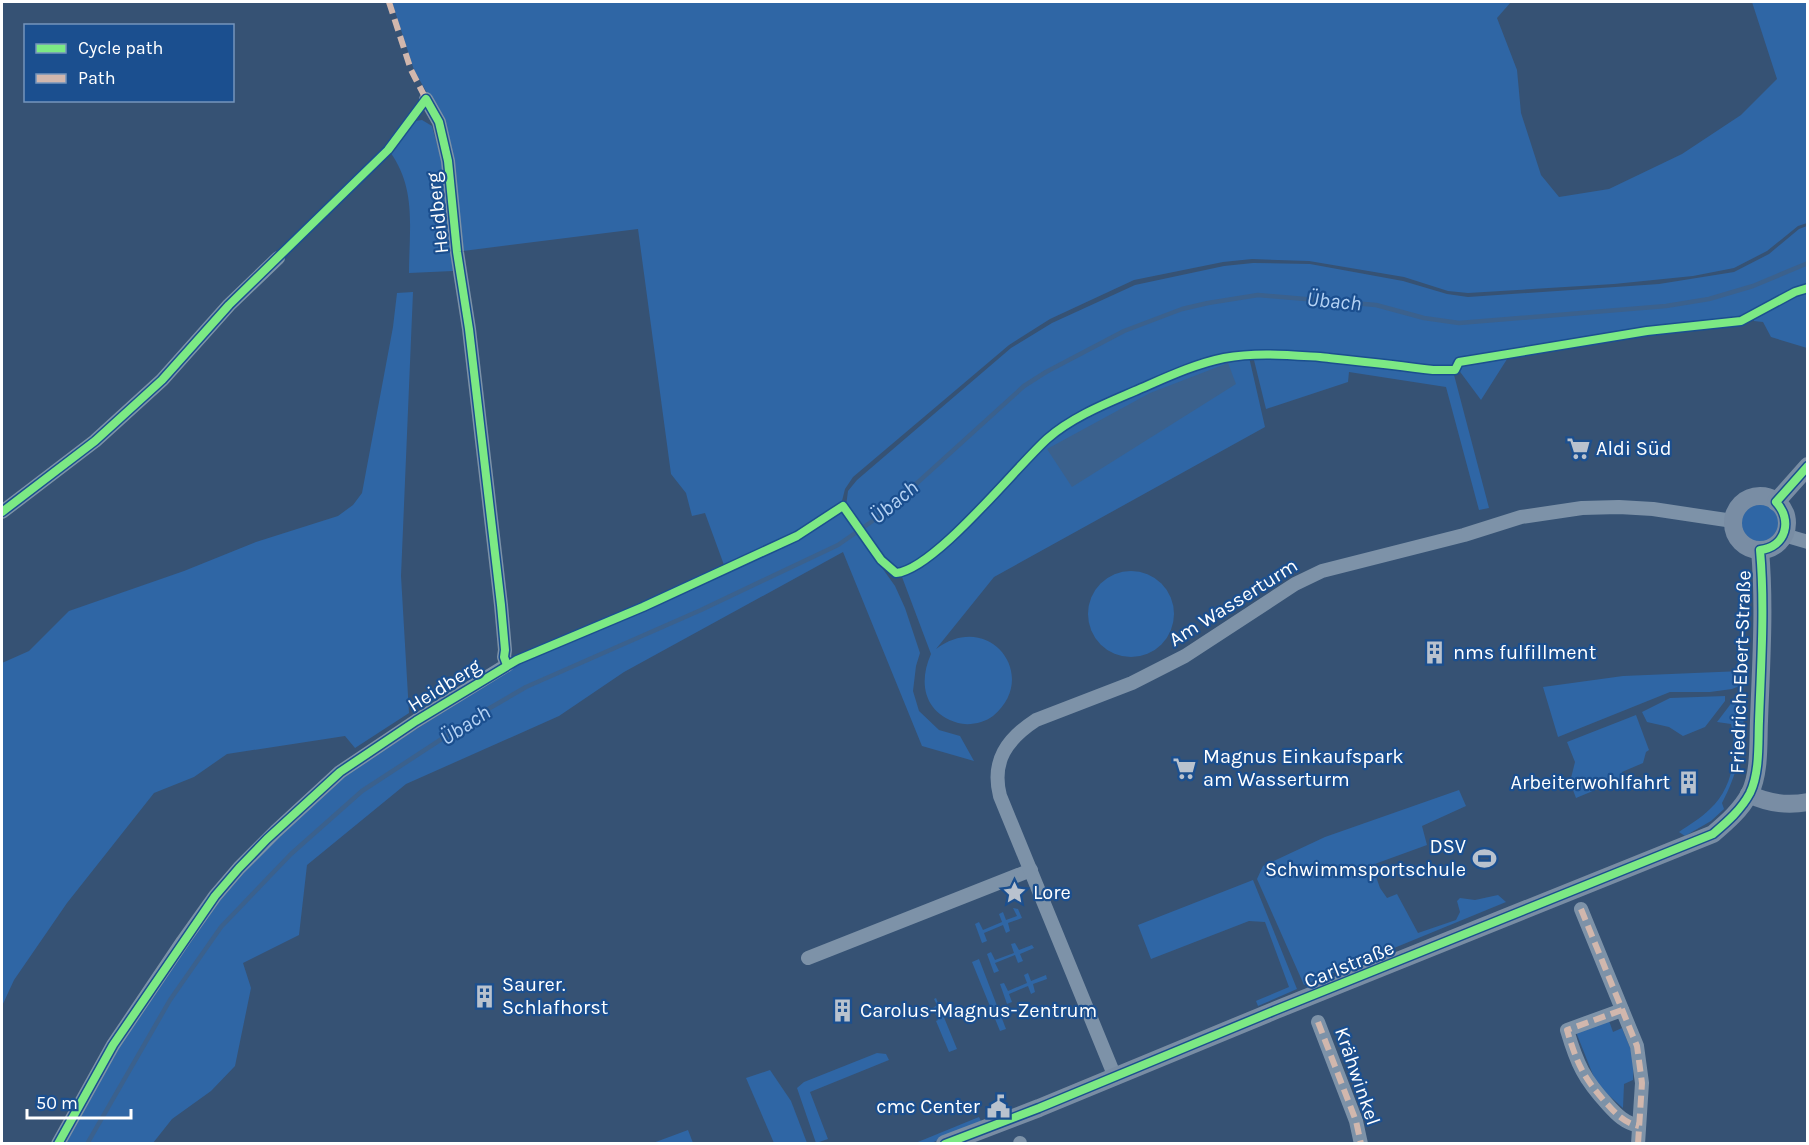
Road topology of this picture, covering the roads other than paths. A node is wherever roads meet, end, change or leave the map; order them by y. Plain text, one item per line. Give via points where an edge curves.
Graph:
1 (426, 99) dead end
2 (278, 258) dead end
3 (1808, 466) edge
4 (1776, 502) junction
5 (2, 512) edge
6 (1733, 521) junction
7 (1784, 535) junction
8 (1808, 542) edge
9 (1760, 550) junction
10 (1749, 794) junction
11 (1808, 802) edge
12 (1031, 870) junction
13 (1581, 909) dead end
14 (808, 958) dead end
15 (1622, 1010) junction
16 (1318, 1022) dead end
17 (1115, 1077) junction
18 (1639, 1126) junction
19 (58, 1143) edge
20 (945, 1143) edge
21 (1361, 1143) edge
22 (1638, 1143) edge

1 - 19 street, Heidberg via 440,122 448,161 507,665 340,772 239,868 215,896 113,1045
2 - 5 street via 153,388 95,441
3 - 4 main road
4 - 6 main road via 1761,496 1750,498 1737,509
4 - 7 main road via 1786,519
6 - 9 main road via 1741,542
6 - 12 street, Am Wasserturm via 1653,509 1582,508 1521,517 1322,571 1295,584 1185,656 1132,683 1036,720 1006,746 996,781
7 - 8 street
7 - 9 main road via 1777,544
9 - 10 main road, Friedrich-Ebert-Straße via 1760,699 1755,773
10 - 11 main road via 1772,803
10 - 17 main road, Carlstraße via 1734,816 1713,834
12 - 14 street
12 - 17 street, Am Wasserturm
13 - 15 street
15 - 18 street via 1638,1052 1642,1083
15 - 18 street via 1567,1030 1589,1085 1618,1116
16 - 21 street, Krähwinkel
17 - 20 main road, Carlstraße
18 - 22 street

